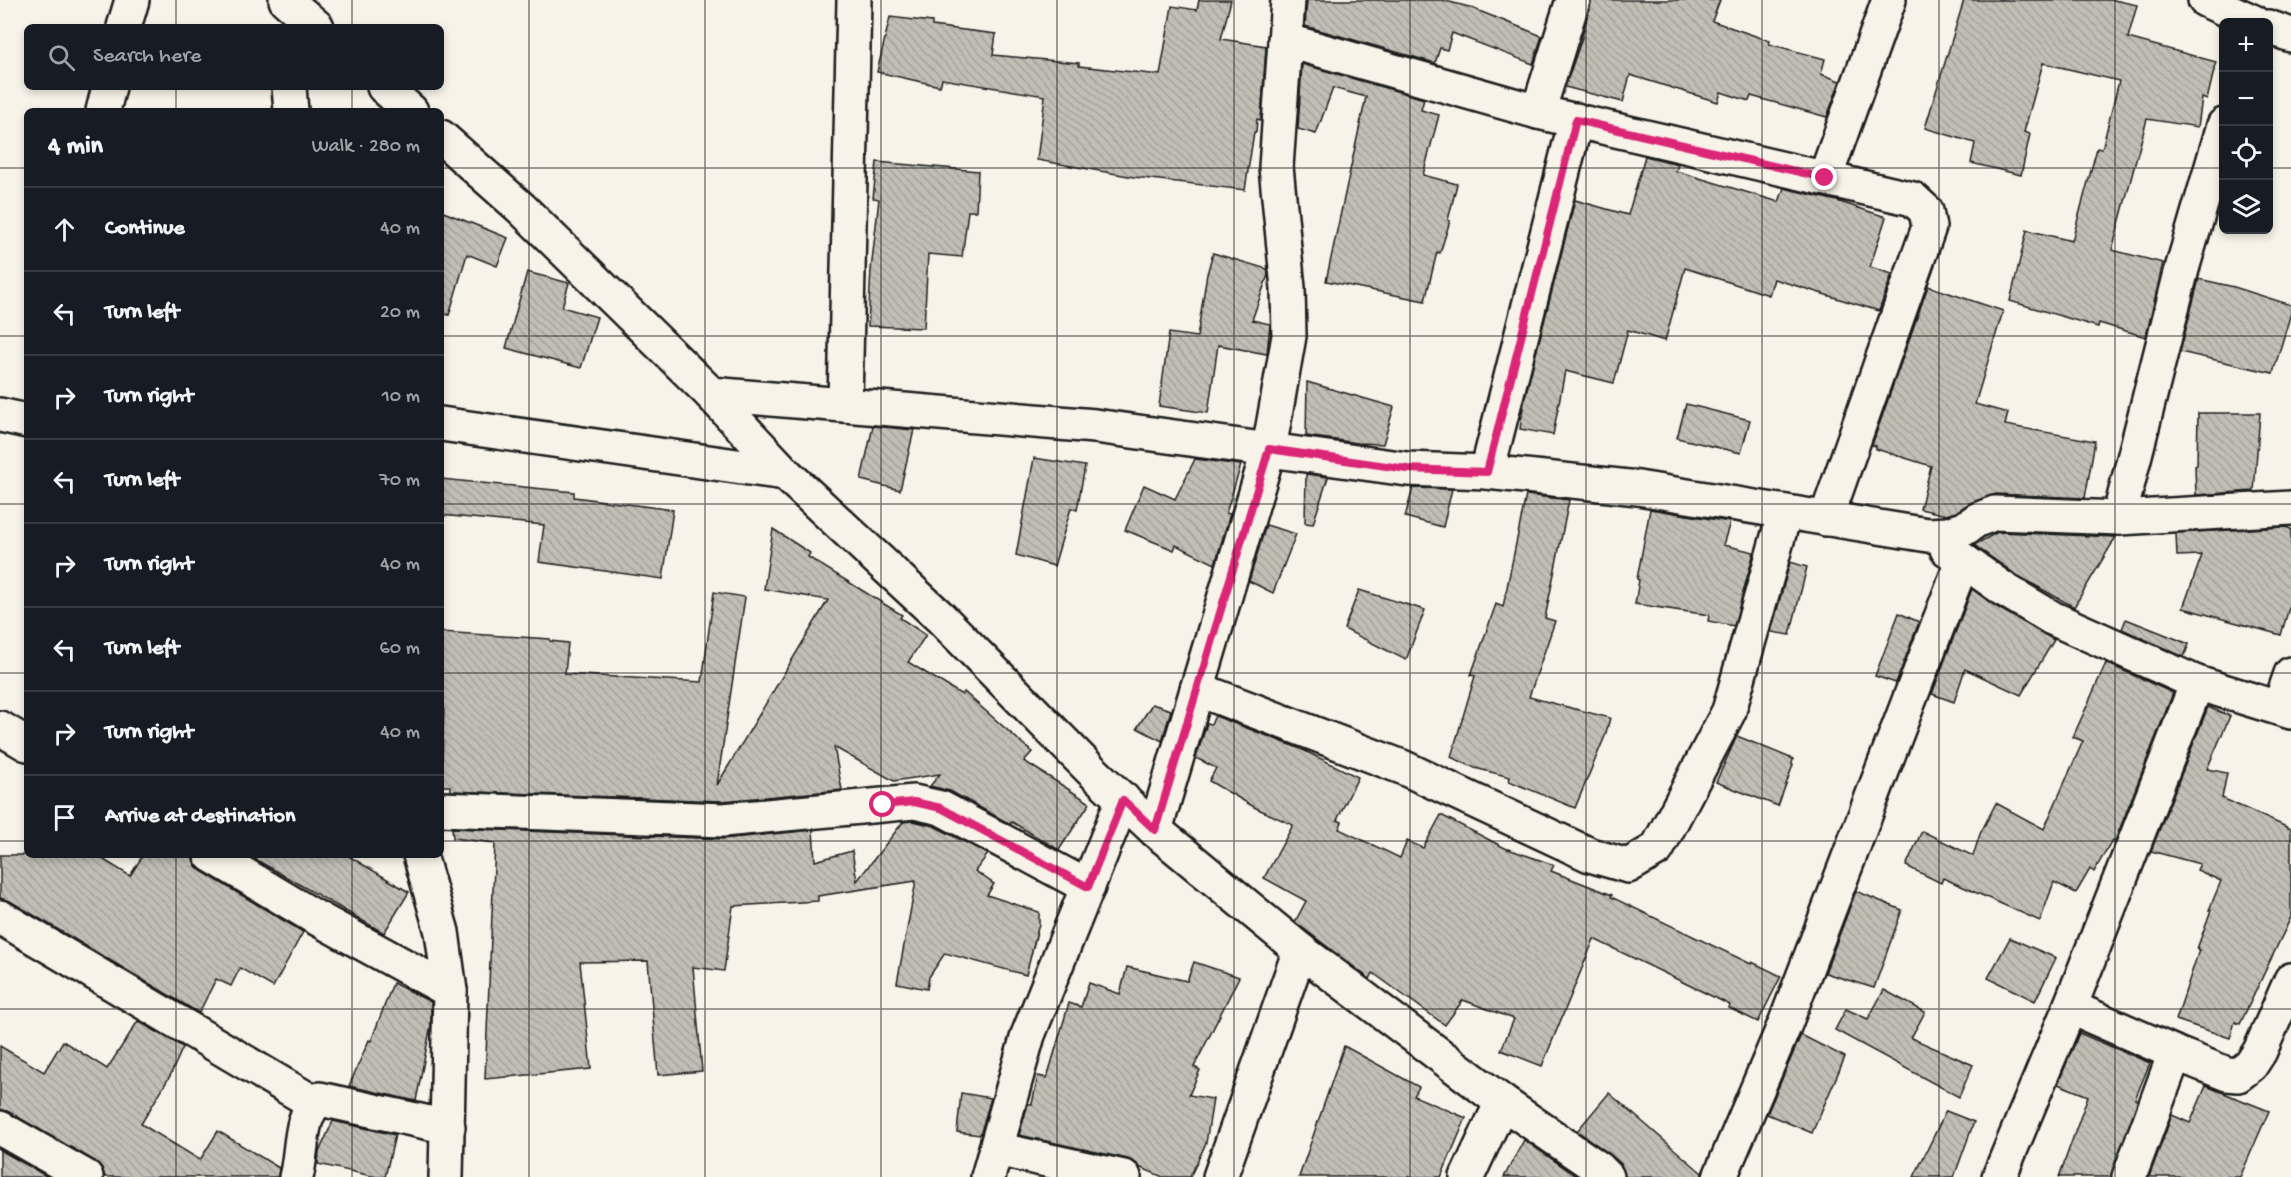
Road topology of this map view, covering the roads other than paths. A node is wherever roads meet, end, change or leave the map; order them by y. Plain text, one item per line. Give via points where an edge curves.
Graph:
1 (132, 0) edge
2 (279, 0) edge
3 (286, 0) edge
4 (854, 0) edge
5 (1288, 0) edge
6 (1572, 0) edge
7 (1889, 0) edge
8 (2205, 0) edge
9 (2244, 18) edge
10 (125, 24) edge
11 (282, 24) edge
12 (314, 24) edge
13 (2273, 29) edge
14 (2291, 35) edge
15 (1285, 40) junction
16 (108, 90) edge
17 (289, 90) edge
18 (387, 90) edge
19 (104, 108) edge
20 (291, 108) edge
21 (408, 108) edge
22 (1538, 112) junction
23 (1576, 120) junction
24 (2223, 126) edge
25 (444, 140) edge
26 (1825, 178) junction
27 (711, 394) junction
28 (845, 404) junction
29 (0, 415) edge
30 (24, 420) edge
31 (444, 424) edge
32 (1269, 449) junction
33 (1487, 472) junction
34 (784, 473) junction
35 (2291, 508) edge
36 (1785, 512) junction
37 (2119, 518) junction
38 (1826, 519) junction
39 (1929, 536) junction
40 (1963, 560) junction
41 (2291, 674) edge
42 (2198, 683) junction
43 (1197, 689) junction
44 (2285, 710) edge
45 (0, 728) edge
46 (24, 742) edge
47 (1123, 800) junction
48 (444, 809) edge
49 (1155, 830) junction
50 (216, 858) edge
51 (421, 858) edge
52 (1088, 887) junction
53 (0, 917) edge
54 (1300, 950) junction
55 (2291, 980) edge
56 (450, 991) junction
57 (2070, 1007) junction
58 (2175, 1053) junction
59 (1502, 1102) junction
60 (314, 1103) junction
61 (448, 1127) junction
62 (0, 1128) edge
63 (992, 1163) edge
64 (86, 1177) edge
65 (296, 1177) edge
66 (446, 1177) edge
67 (1124, 1177) edge
68 (1220, 1177) edge
69 (1467, 1177) edge
70 (1607, 1177) edge
71 (1720, 1177) edge
72 (1999, 1177) edge
73 (2129, 1177) edge

1 - 10 street
2 - 11 street
3 - 12 street
4 - 28 street
5 - 15 street
6 - 22 street
7 - 26 street
8 - 9 street
13 - 14 street
15 - 22 street
15 - 32 street via 1276,167 1289,336
16 - 19 street
17 - 20 street
18 - 21 street
22 - 23 street
23 - 26 street
23 - 33 street
24 - 37 street
25 - 27 street via 521,208
26 - 38 street via 1913,199 1926,211 1929,227
27 - 28 street
27 - 34 street
28 - 32 street via 1095,426
29 - 30 street
31 - 34 street
32 - 33 street via 1407,469
32 - 43 street
33 - 36 street via 1638,488
34 - 47 street via 940,617
35 - 37 street
36 - 38 street
36 - 43 street via 1729,711 1657,849 1628,866 1590,855 1402,767
37 - 39 street via 1995,513 1964,529
38 - 39 street
39 - 40 street
40 - 42 street via 2052,618
40 - 71 street via 1785,1024
41 - 44 street
42 - 44 street
42 - 57 street
43 - 49 street
45 - 46 street
47 - 49 street
47 - 52 street
48 - 52 street via 723,820 914,802 941,808
49 - 54 street
50 - 56 street
51 - 56 street via 442,932
52 - 63 street via 1028,1035
53 - 60 street
54 - 59 street
54 - 68 street
55 - 58 street via 2260,1051 2238,1075
56 - 61 street
57 - 58 street
57 - 72 street
58 - 73 street
59 - 69 street
59 - 70 street
60 - 61 street via 320,1098
60 - 65 street via 306,1116
61 - 66 street
62 - 64 street
63 - 67 street

